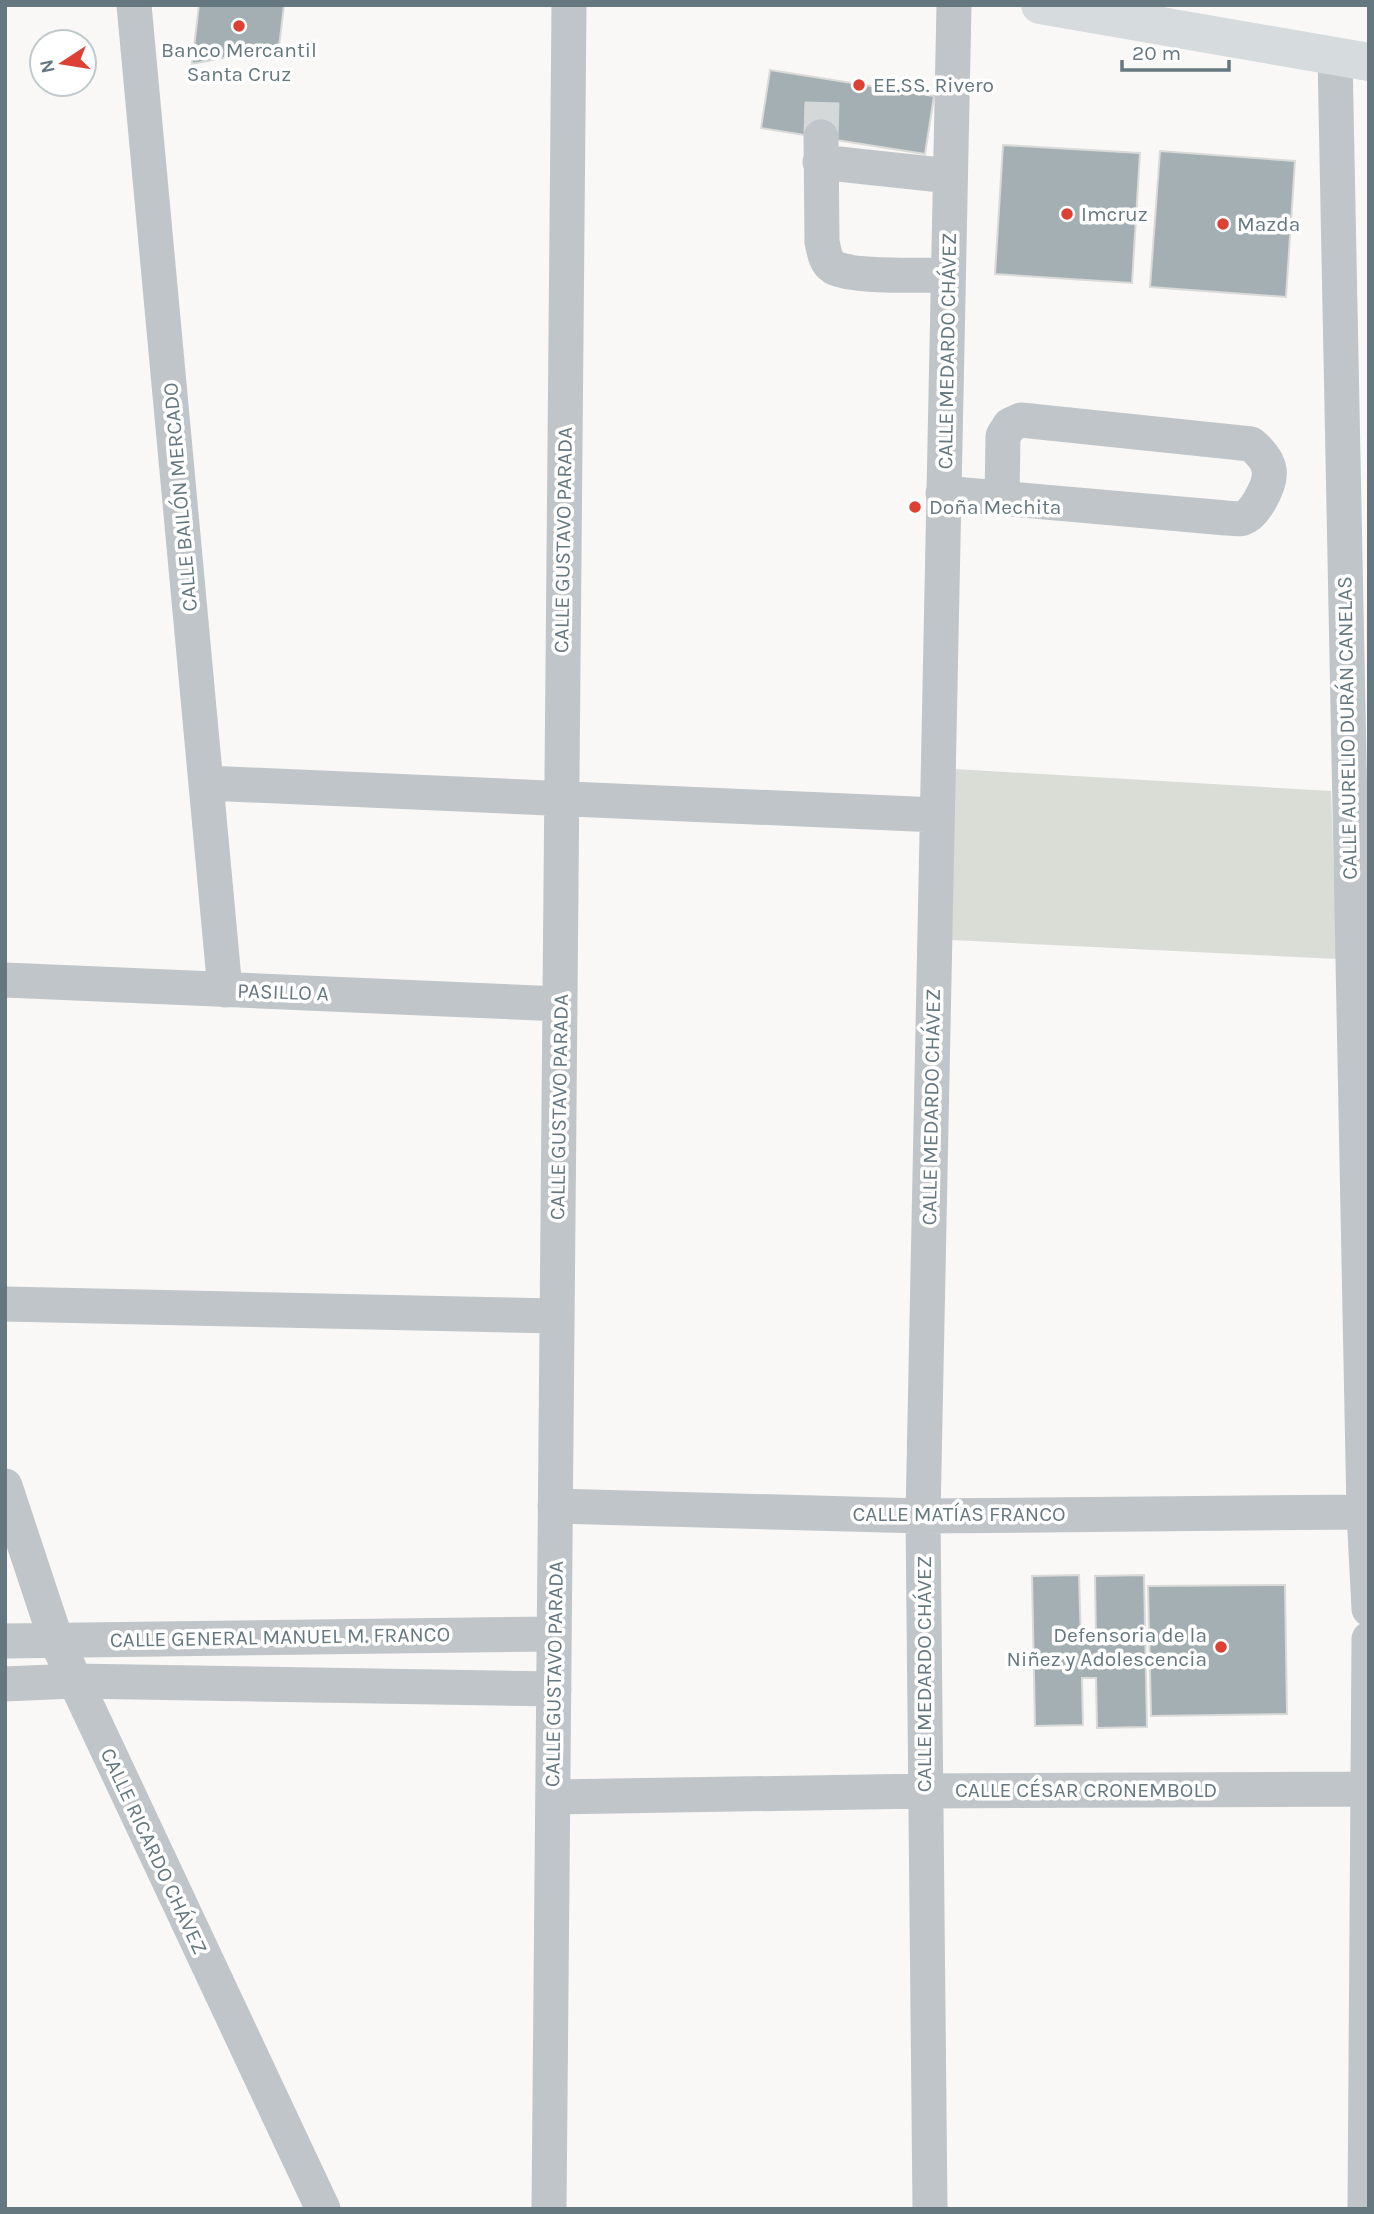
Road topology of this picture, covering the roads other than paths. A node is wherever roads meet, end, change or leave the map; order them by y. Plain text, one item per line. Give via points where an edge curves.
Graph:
1 (134, 5) edge
2 (569, 5) edge
3 (954, 5) edge
4 (1040, 5) edge
5 (1352, 59) edge
6 (950, 176) junction
7 (948, 275) junction
8 (943, 493) junction
9 (1002, 498) junction
10 (1358, 781) edge
11 (207, 783) junction
12 (561, 798) junction
13 (937, 815) junction
14 (5, 980) edge
15 (225, 989) junction
16 (560, 1004) junction
17 (5, 1304) edge
18 (557, 1315) junction
19 (5, 1486) edge
20 (555, 1506) junction
21 (1364, 1513) junction
22 (923, 1516) junction
23 (1369, 1609) edge
24 (554, 1634) junction
25 (1369, 1639) edge
26 (56, 1640) junction
27 (5, 1641) edge
28 (1368, 1672) edge
29 (74, 1681) junction
30 (5, 1684) edge
31 (554, 1689) junction
32 (1366, 1789) junction
33 (925, 1791) junction
34 (553, 1797) junction
35 (323, 2209) edge
36 (549, 2209) edge
37 (930, 2209) edge
38 (1365, 2209) edge

1 - 11 street, CALLE BAILÓN MERCADO
2 - 12 street, CALLE GUSTAVO PARADA
3 - 6 street, CALLE MEDARDO CHÁVEZ
4 - 5 main road
5 - 10 street, CALLE AURELIO DURÁN CANELAS
6 - 7 street, CALLE MEDARDO CHÁVEZ
6 - 7 street via 821,150 822,242 826,259 834,267 861,274
7 - 8 street, CALLE MEDARDO CHÁVEZ
8 - 9 street
8 - 13 street, CALLE MEDARDO CHÁVEZ
9 - 9 street via 1244,518 1269,486 1270,467 1265,455 1251,444 1021,420 1010,425 1003,436
10 - 21 street, CALLE AURELIO DURÁN CANELAS
11 - 12 street
11 - 15 street, CALLE BAILÓN MERCADO
12 - 13 street
12 - 16 street, CALLE GUSTAVO PARADA
13 - 22 street, CALLE MEDARDO CHÁVEZ
14 - 15 street, PASILLO A
15 - 16 street, PASILLO A
16 - 18 street, CALLE GUSTAVO PARADA
17 - 18 street
18 - 20 street, CALLE GUSTAVO PARADA
19 - 26 street, CALLE RICARDO CHÁVEZ
20 - 22 street, CALLE MATÍAS FRANCO
20 - 24 street, CALLE GUSTAVO PARADA
21 - 22 street, CALLE MATÍAS FRANCO
21 - 23 street, CALLE AURELIO DURÁN CANELAS
22 - 33 street, CALLE MEDARDO CHÁVEZ
24 - 26 street, CALLE GENERAL MANUEL M. FRANCO
24 - 31 street, CALLE GUSTAVO PARADA
25 - 28 street
26 - 27 street, CALLE GENERAL MANUEL M. FRANCO
26 - 29 street, CALLE RICARDO CHÁVEZ
28 - 32 street
29 - 30 street, CALLE GENERAL MANUEL M. FRANCO
29 - 31 street, CALLE GENERAL MANUEL M. FRANCO
29 - 35 street, CALLE RICARDO CHÁVEZ
31 - 34 street, CALLE GUSTAVO PARADA
32 - 33 street, CALLE CÉSAR CRONEMBOLD
32 - 38 street
33 - 34 street, CALLE CÉSAR CRONEMBOLD
33 - 37 street, CALLE MEDARDO CHÁVEZ
34 - 36 street, CALLE GUSTAVO PARADA

